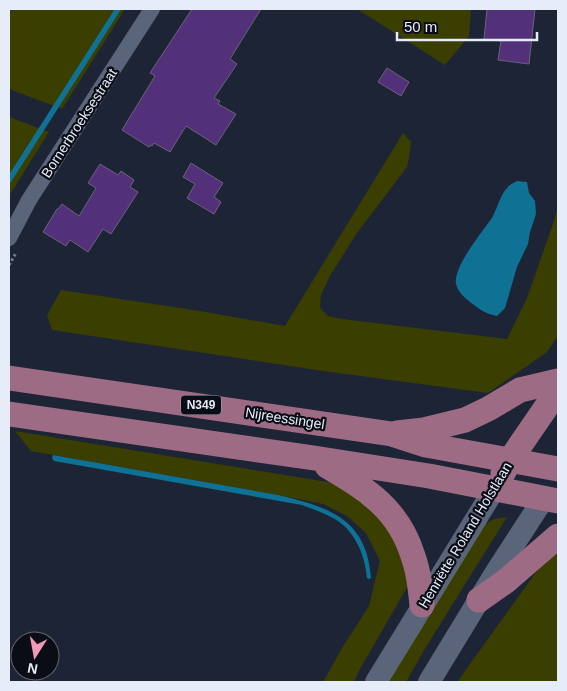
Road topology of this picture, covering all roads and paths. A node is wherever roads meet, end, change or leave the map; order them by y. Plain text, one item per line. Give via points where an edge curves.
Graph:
1 (152, 9) edge
2 (9, 238) edge
3 (9, 378) edge
4 (558, 382) edge
5 (558, 390) edge
6 (9, 414) edge
7 (392, 434) junction
8 (314, 458) junction
9 (510, 460) junction
10 (558, 469) edge
11 (558, 477) edge
12 (494, 488) junction
13 (551, 500) edge
14 (558, 536) edge
15 (479, 600) junction
16 (422, 606) junction
17 (376, 682) edge
18 (429, 682) edge

1 - 2 street, Bornerbroeksestraat via 29,200
3 - 7 main road, Nijreessingel / N349
4 - 7 main road, N349 via 520,390 465,420
5 - 9 main road, Henriëtte Roland Holstlaan
6 - 8 main road
7 - 9 main road, Nijreessingel / N349 via 426,445
8 - 12 main road
8 - 16 main road via 356,483 392,515 410,546
9 - 10 main road, Nijreessingel
9 - 12 main road, Henriëtte Roland Holstlaan
11 - 13 main road
12 - 13 main road
12 - 16 main road, Henriëtte Roland Holstlaan
13 - 15 main road
14 - 15 main road
15 - 18 main road
16 - 17 main road, Henriëtte Roland Holstlaan

